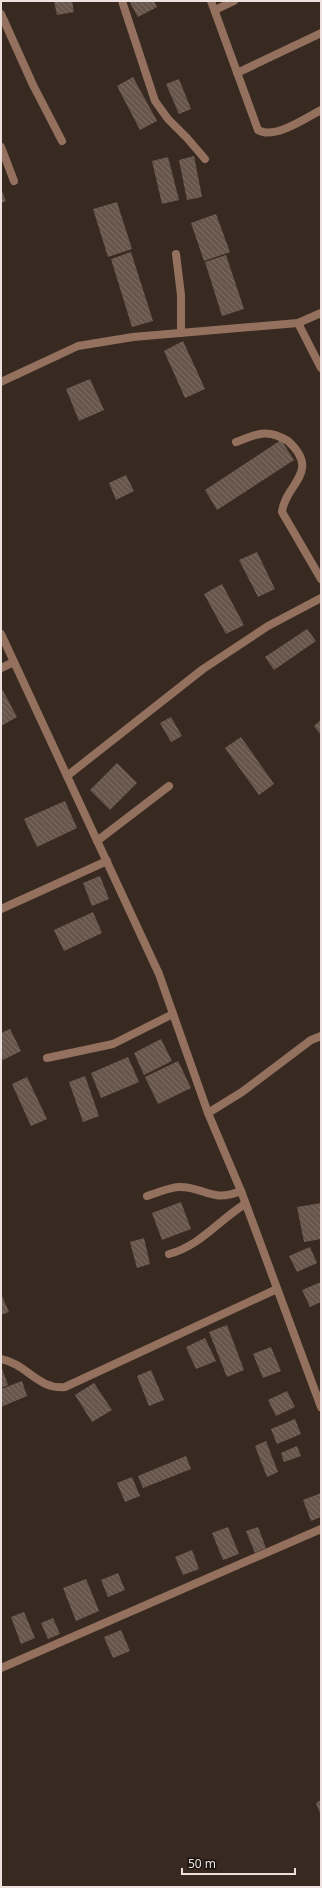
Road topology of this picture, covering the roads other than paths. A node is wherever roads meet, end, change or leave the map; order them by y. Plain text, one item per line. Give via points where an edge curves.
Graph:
1 (122, 1) edge
2 (211, 1) edge
3 (234, 1) edge
4 (215, 10) junction
5 (1, 14) edge
6 (321, 33) edge
7 (236, 73) junction
8 (321, 110) edge
9 (62, 141) dead end
10 (1, 147) edge
11 (205, 159) dead end
12 (14, 181) dead end
13 (176, 254) dead end
14 (321, 313) edge
15 (298, 323) junction
16 (181, 333) junction
17 (321, 368) edge
18 (1, 382) edge
19 (236, 442) dead end
20 (321, 579) edge
21 (321, 598) edge
22 (1, 634) edge
23 (14, 662) junction
24 (1, 668) edge
25 (67, 776) junction
26 (169, 786) dead end
27 (97, 840) junction
28 (107, 861) junction
29 (1, 909) edge
30 (173, 1014) junction
31 (321, 1036) edge
32 (47, 1058) dead end
33 (208, 1113) junction
34 (241, 1191) junction
35 (147, 1196) dead end
36 (245, 1204) junction
37 (169, 1254) dead end
38 (277, 1289) junction
39 (1, 1359) edge
40 (317, 1385) edge
41 (321, 1407) edge
42 (321, 1530) edge
43 (1, 1668) edge

1 - 11 street via 155,101
2 - 4 street
3 - 4 street
4 - 7 street
5 - 9 street
6 - 7 street
7 - 8 street via 255,125 263,134 278,132
10 - 12 street
13 - 16 street via 181,295
14 - 15 street
15 - 16 street
15 - 17 street
16 - 18 street via 133,337 78,346
19 - 20 street via 260,433 279,435 301,450 307,460 307,477 286,501 282,512
21 - 25 street via 268,626 203,669
22 - 23 street
23 - 24 street
23 - 25 street
25 - 27 street
26 - 27 street
27 - 28 street
28 - 29 street
28 - 30 street via 159,974
30 - 32 street via 113,1044
30 - 33 street
31 - 33 street via 311,1040 242,1092
33 - 34 street
34 - 35 street via 230,1195 211,1195 181,1187
34 - 36 street
36 - 37 street via 222,1219 193,1245
36 - 38 street
38 - 39 street via 65,1387 50,1387 17,1364
38 - 40 street
40 - 41 street
42 - 43 street

